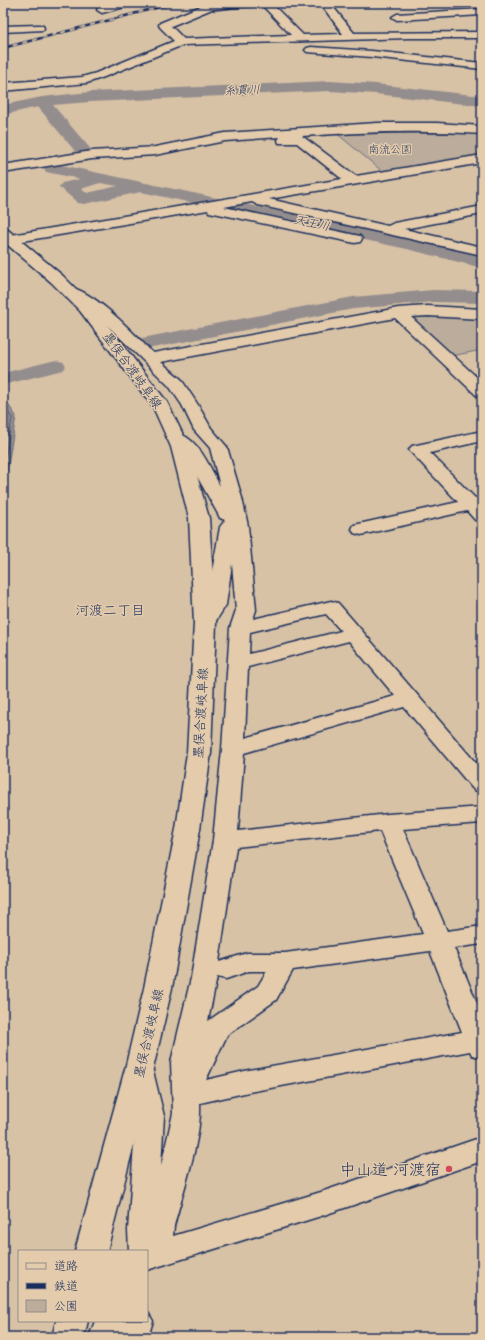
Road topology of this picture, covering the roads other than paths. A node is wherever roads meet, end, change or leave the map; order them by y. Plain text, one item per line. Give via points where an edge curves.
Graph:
1 (128, 3) edge
2 (250, 3) edge
3 (265, 3) edge
4 (325, 3) edge
5 (213, 5) edge
6 (390, 8) dead end
7 (102, 10) dead end
8 (482, 12) edge
9 (397, 17) junction
10 (39, 28) dead end
11 (3, 29) edge
12 (410, 35) junction
13 (445, 35) junction
14 (482, 35) edge
15 (350, 36) junction
16 (300, 38) junction
17 (181, 42) junction
18 (446, 48) dead end
19 (205, 53) dead end
20 (175, 56) dead end
21 (482, 66) edge
22 (100, 75) junction
23 (3, 87) edge
24 (482, 130) edge
25 (155, 151) junction
26 (482, 159) edge
27 (3, 169) edge
28 (353, 181) junction
29 (247, 199) junction
30 (206, 206) junction
31 (482, 210) edge
32 (384, 228) junction
33 (7, 236) edge
34 (355, 239) dead end
35 (482, 251) edge
36 (70, 292) junction
37 (398, 313) junction
38 (482, 314) edge
39 (149, 359) junction
40 (482, 369) edge
41 (463, 373) junction
42 (482, 391) edge
43 (482, 436) edge
44 (176, 438) junction
45 (478, 507) edge
46 (237, 519) junction
47 (360, 529) dead end
48 (205, 623) junction
49 (240, 628) junction
50 (354, 634) junction
51 (238, 663) junction
52 (408, 699) junction
53 (233, 749) junction
54 (478, 773) edge
55 (482, 815) edge
56 (388, 822) junction
57 (225, 840) junction
58 (482, 935) edge
59 (439, 941) junction
60 (285, 962) junction
61 (226, 970) dead end
62 (481, 1042) edge
63 (139, 1070) junction
64 (187, 1091) junction
65 (482, 1149) edge
66 (91, 1250) edge
67 (148, 1250) edge
68 (149, 1254) edge
69 (72, 1322) edge
70 (112, 1322) edge
71 (136, 1322) edge
72 (68, 1337) edge
73 (105, 1337) edge
74 (132, 1337) edge

1 - 7 street
2 - 5 street
3 - 16 street
4 - 15 street
5 - 17 street via 164,26
6 - 9 street
8 - 9 street
9 - 12 street
10 - 11 street
12 - 13 street
12 - 15 street
13 - 14 street
13 - 18 street
15 - 16 street
16 - 17 street
17 - 22 street
19 - 21 street via 299,50
20 - 22 street
22 - 23 street via 69,83
24 - 25 street via 437,127 360,128 225,137
25 - 27 street via 92,155
25 - 28 street via 300,139
26 - 28 street
28 - 29 street
29 - 30 street
29 - 32 street
30 - 33 street
30 - 34 street
31 - 32 street
32 - 35 street
33 - 36 main road, 墨俣合渡岐阜線
36 - 39 street via 92,304 120,327
36 - 44 main road, 墨俣合渡岐阜線 via 86,308 161,406
37 - 38 street via 428,311
37 - 39 street
37 - 41 street
39 - 46 street via 175,383 203,430 218,447 234,498
40 - 41 street
41 - 42 street
43 - 45 street via 418,450
44 - 46 street via 191,450 227,514
44 - 48 main road, 墨俣合渡岐阜線 via 199,518
45 - 47 street
46 - 48 street via 229,528 216,604
46 - 49 street via 246,610
48 - 63 main road, 墨俣合渡岐阜線 via 199,753 188,829 158,988
49 - 50 street via 331,607
49 - 51 street
50 - 51 street
50 - 52 street
51 - 53 street
52 - 53 street
52 - 54 street
53 - 57 street
55 - 56 street
56 - 57 street
56 - 59 street
57 - 64 street via 204,978 185,1062
58 - 59 street
59 - 60 street
59 - 62 street
60 - 61 street via 247,962
60 - 64 street via 267,993 217,1028
62 - 64 street
63 - 66 main road, 墨俣合渡岐阜線
63 - 67 street via 150,1116 142,1230
64 - 68 street via 187,1113 179,1154
65 - 68 street via 320,1204
69 - 72 main road
70 - 73 street
71 - 74 street

